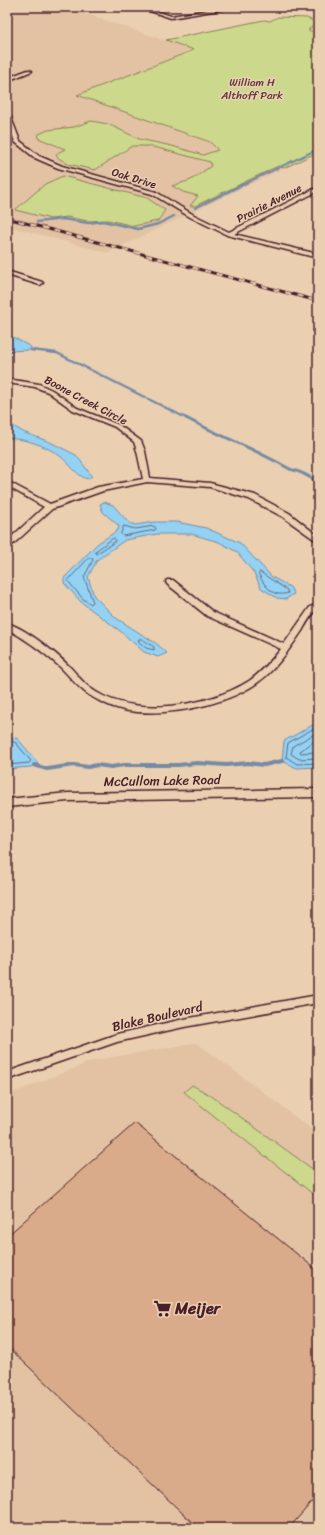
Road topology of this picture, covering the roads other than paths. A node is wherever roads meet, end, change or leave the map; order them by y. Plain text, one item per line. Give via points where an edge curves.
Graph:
1 (140, 7) edge
2 (236, 7) edge
3 (30, 71) dead end
4 (7, 80) edge
5 (7, 115) edge
6 (318, 189) edge
7 (229, 234) junction
8 (318, 256) edge
9 (7, 273) edge
10 (40, 283) dead end
11 (7, 381) edge
12 (148, 480) junction
13 (7, 483) edge
14 (49, 507) junction
15 (318, 540) edge
16 (7, 545) edge
17 (170, 582) dead end
18 (318, 606) edge
19 (7, 626) edge
20 (285, 648) junction
21 (318, 792) edge
22 (7, 803) edge
23 (318, 999) edge
24 (7, 1076) edge

1 - 2 street via 172,17
3 - 4 street
5 - 7 street, Oak Drive via 18,142 37,157 60,168 154,193
6 - 7 street, Prairie Avenue
7 - 8 street, Oak Drive
9 - 10 street
11 - 12 street, Boone Creek Circle via 36,385 50,391 76,409 117,426 136,441
12 - 14 street via 100,490
12 - 15 street via 210,485 252,497 286,515
13 - 14 street
14 - 16 street
17 - 20 street via 210,614
18 - 20 street via 313,609
19 - 20 street via 42,647 90,692 109,703 137,709 162,709 220,698 263,675
21 - 22 street, McCullom Lake Road via 68,797
23 - 24 street, Blake Boulevard via 117,1038

